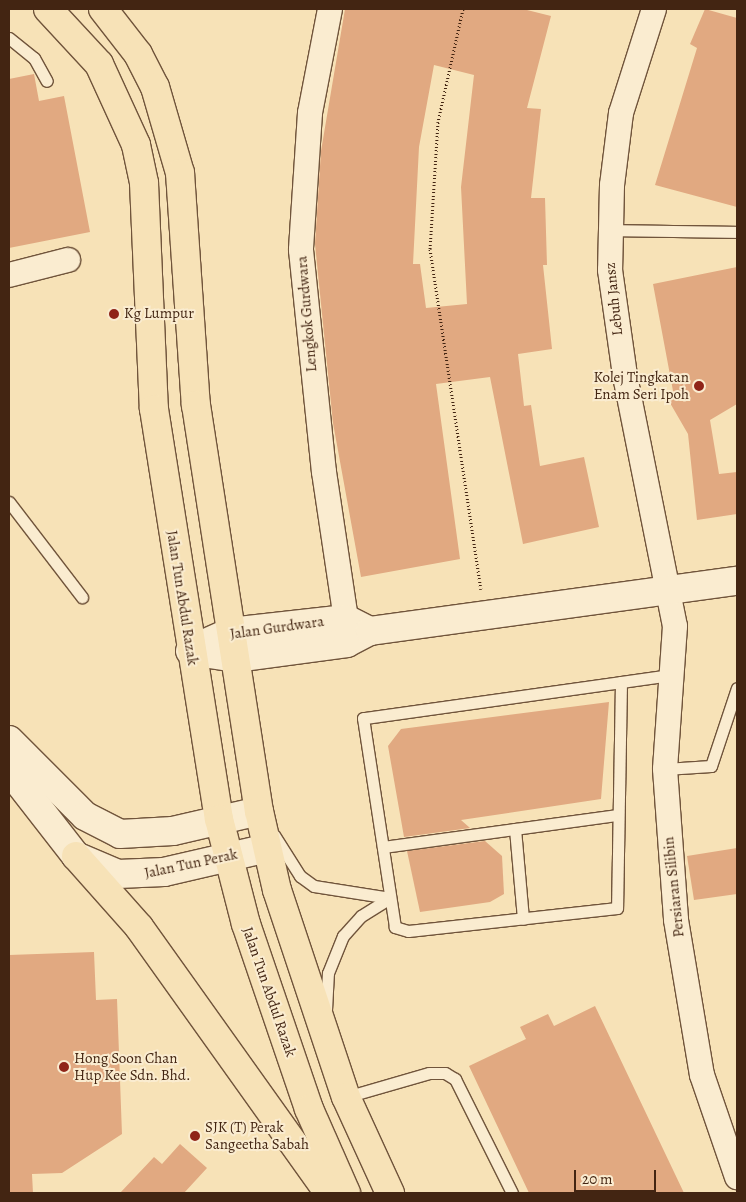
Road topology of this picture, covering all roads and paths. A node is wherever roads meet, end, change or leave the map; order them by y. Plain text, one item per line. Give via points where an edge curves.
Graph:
1 (48, 9) edge
2 (103, 9) edge
3 (330, 9) edge
4 (463, 9) edge
5 (654, 9) edge
6 (9, 38) edge
7 (47, 81) dead end
8 (609, 230) junction
9 (737, 232) edge
10 (68, 260) dead end
11 (9, 275) edge
12 (9, 502) edge
13 (737, 581) edge
14 (671, 590) junction
15 (82, 597) dead end
16 (486, 615) junction
17 (346, 620) junction
18 (370, 630) junction
19 (233, 645) junction
20 (190, 650) junction
21 (671, 675) junction
22 (621, 682) junction
23 (737, 688) edge
24 (9, 740) edge
25 (664, 769) junction
26 (9, 770) edge
27 (259, 811) junction
28 (618, 815) junction
29 (219, 819) junction
30 (515, 830) junction
31 (382, 847) junction
32 (268, 848) junction
33 (76, 856) junction
34 (227, 856) junction
35 (390, 898) junction
36 (523, 919) junction
37 (326, 1039) junction
38 (346, 1097) junction
39 (737, 1177) edge
40 (330, 1193) edge
41 (346, 1193) edge
42 (390, 1193) edge
43 (512, 1193) edge

1 - 20 main road, Jalan Tun Abdul Razak via 99,64 136,145 144,192 154,409
2 - 19 main road via 138,54 155,87 180,172 196,405
3 - 17 street, Lengkok Gurdwara via 310,112 301,250 324,472
4 - 16 path via 438,122 430,249
5 - 8 street, Lebuh Jansz via 621,113
6 - 7 lane via 34,58
8 - 9 lane
8 - 14 street, Lebuh Jansz via 615,320
10 - 11 street
12 - 15 lane
13 - 14 street, Jalan Gurdwara
14 - 16 street, Jalan Gurdwara
14 - 21 street, Persiaran Silibin via 675,626
16 - 18 street, Jalan Gurdwara
17 - 18 street, Jalan Gurdwara
17 - 19 street, Jalan Gurdwara
18 - 19 street, Jalan Gurdwara via 347,643
19 - 20 street, Jalan Gurdwara
19 - 27 main road
20 - 29 main road, Jalan Tun Abdul Razak
21 - 22 lane
21 - 25 street, Persiaran Silibin
22 - 28 lane
22 - 31 lane via 363,718
23 - 25 lane via 711,766
24 - 29 street via 85,816 120,834 139,836
25 - 39 street, Persiaran Silibin via 676,920 693,1029 702,1075
26 - 33 street, Jalan Tun Perak
27 - 29 street
27 - 32 main road
27 - 35 lane via 288,858 314,886
28 - 30 lane
28 - 36 lane via 616,908
29 - 34 main road, Jalan Tun Abdul Razak
30 - 31 lane
30 - 36 lane
31 - 35 lane
32 - 34 street, Jalan Tun Perak
32 - 37 main road
33 - 34 street, Jalan Tun Perak via 108,871 140,875
33 - 40 main road via 139,926
34 - 41 main road, Jalan Tun Abdul Razak via 309,1109
35 - 36 lane via 394,921 400,930
35 - 37 lane via 361,916 333,954
37 - 38 main road
38 - 42 main road
38 - 43 lane via 429,1073 445,1073 455,1079

